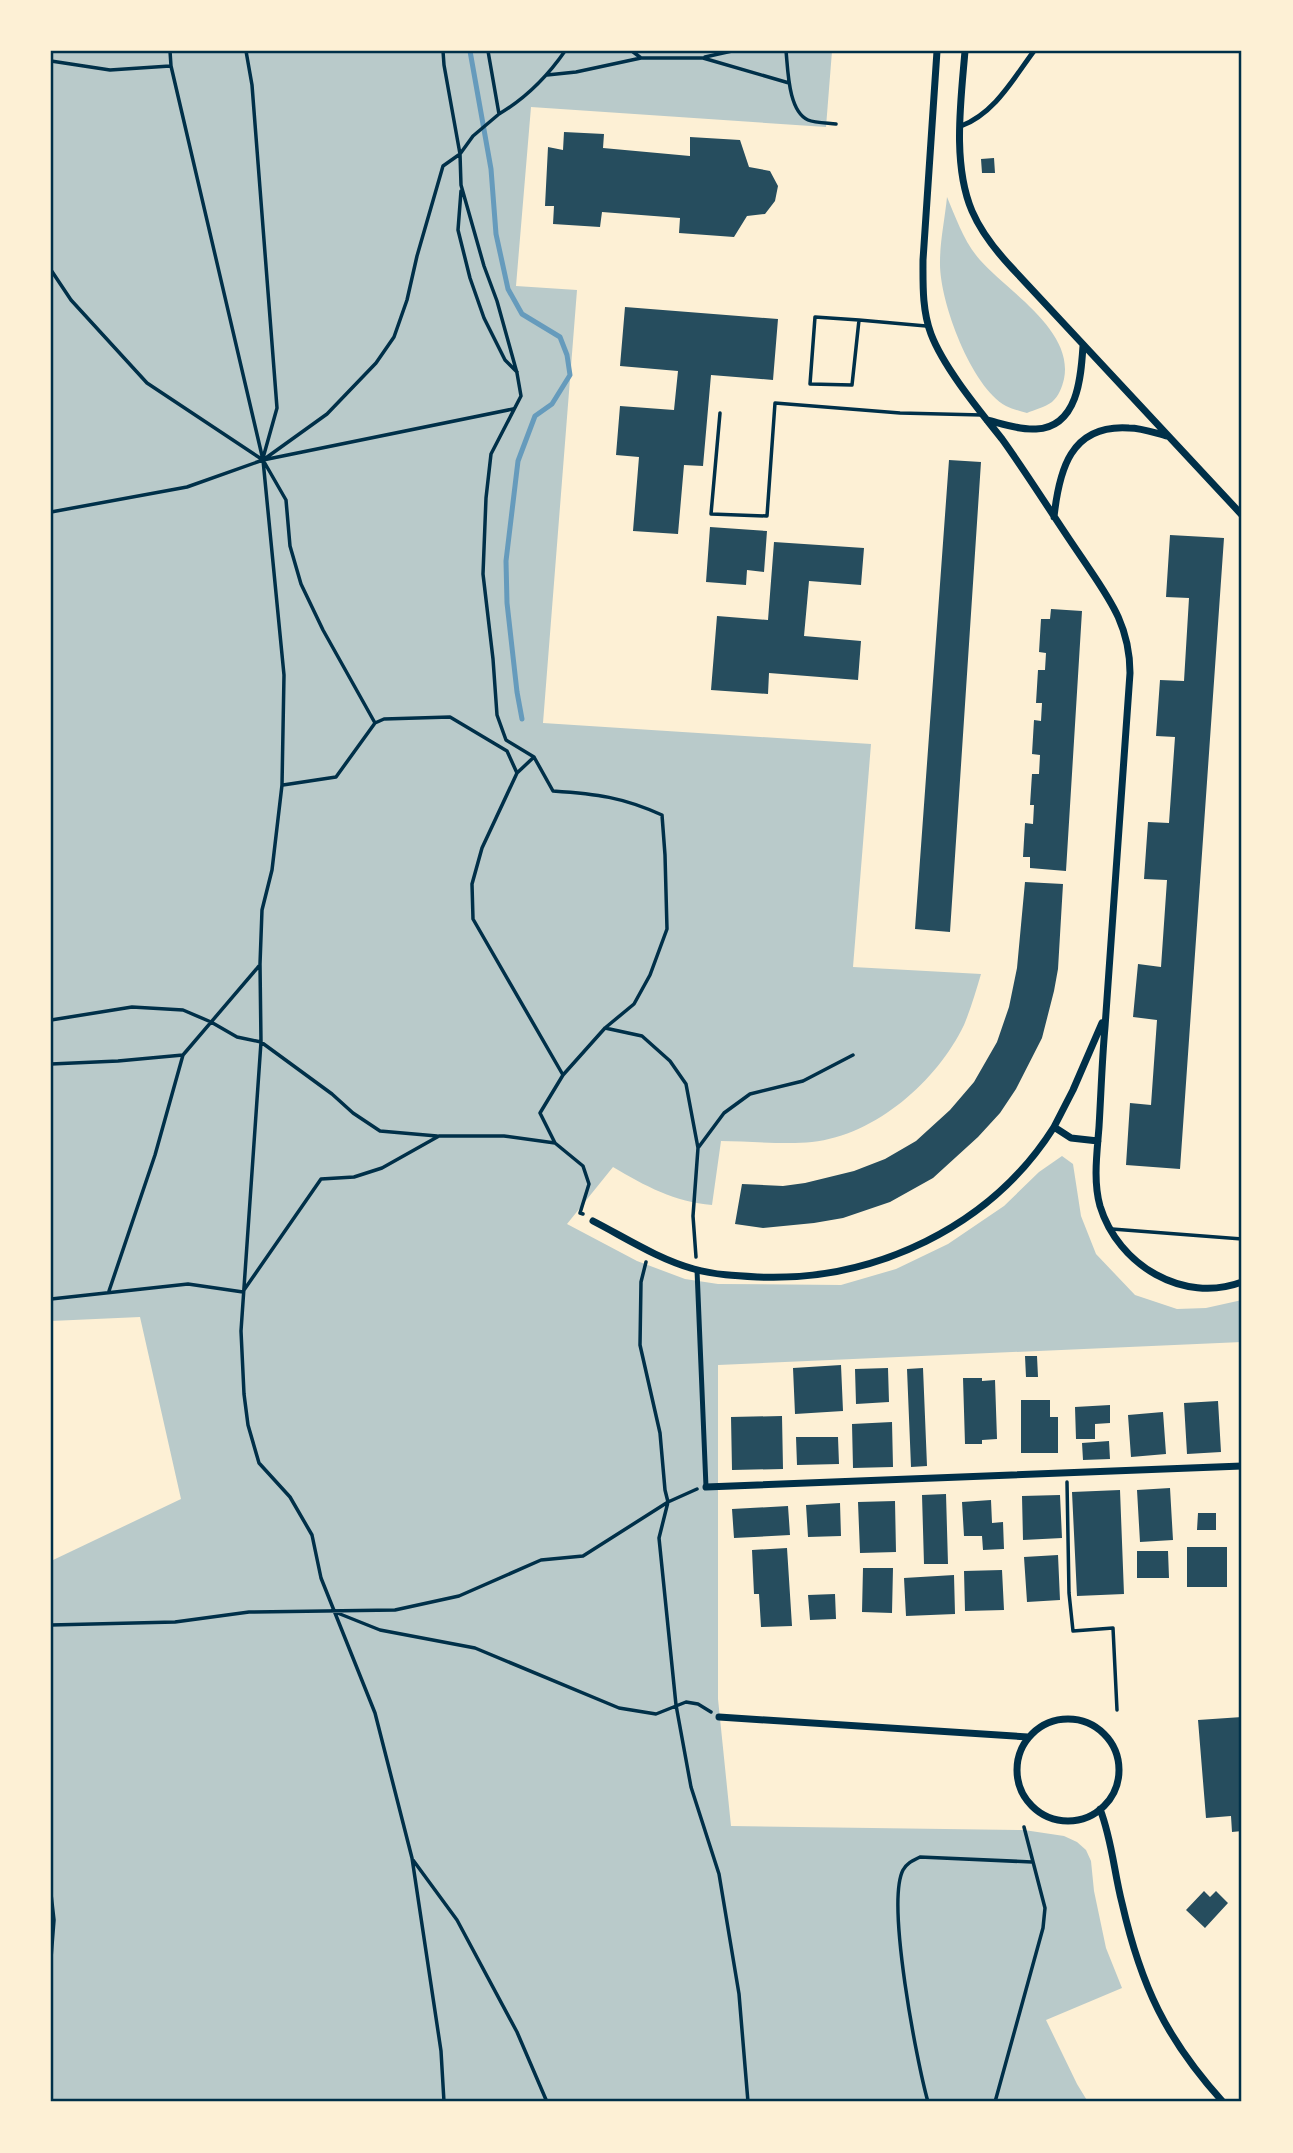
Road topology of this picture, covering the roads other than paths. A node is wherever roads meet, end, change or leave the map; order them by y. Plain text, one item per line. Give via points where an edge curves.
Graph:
1 (937, 51) edge
2 (965, 51) edge
3 (1034, 51) edge
4 (961, 126) junction
5 (859, 320) junction
6 (928, 326) junction
7 (1083, 345) junction
8 (720, 413) dead end
9 (985, 417) junction
10 (1168, 436) junction
11 (1242, 515) edge
12 (1054, 517) junction
13 (1105, 1016) junction
14 (1054, 1128) junction
15 (1098, 1140) junction
16 (593, 1221) road end
17 (1111, 1229) junction
18 (1242, 1240) edge
19 (697, 1270) junction
20 (1242, 1282) edge
21 (1242, 1466) edge
22 (706, 1487) joint
23 (719, 1717) road end
24 (1028, 1737) junction
25 (1100, 1809) junction
26 (1223, 2102) edge

1 - 6 street via 923,251
2 - 4 street
3 - 4 street via 987,111
4 - 7 street via 964,185 980,227 1000,256
5 - 5 lane via 852,385 810,384 815,317
5 - 6 lane
6 - 9 street via 942,356
7 - 9 street via 1077,395 1058,421 1028,429
7 - 10 street
8 - 9 lane via 711,514 767,516 775,404
9 - 12 street
10 - 11 street
10 - 12 street via 1129,428 1088,436 1064,466
12 - 13 street via 1120,619 1130,650
13 - 14 street
13 - 15 street
14 - 15 street via 1071,1138
14 - 19 street via 989,1200 957,1224 905,1251 856,1268 797,1277
15 - 17 street via 1098,1196
16 - 19 street
17 - 18 lane
17 - 20 street via 1136,1261 1163,1279 1199,1288
19 - 22 street
21 - 22 street
23 - 24 street
24 - 25 street via 1016,1768 1026,1800 1053,1819 1086,1818
24 - 25 street via 1041,1726 1074,1719 1104,1733 1114,1747 1118,1780
25 - 26 street via 1129,1931 1150,1994 1181,2052

